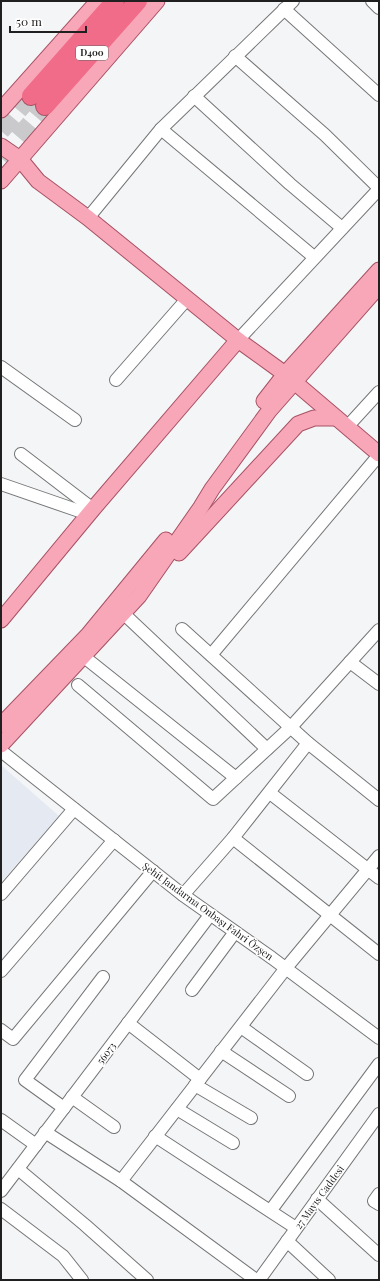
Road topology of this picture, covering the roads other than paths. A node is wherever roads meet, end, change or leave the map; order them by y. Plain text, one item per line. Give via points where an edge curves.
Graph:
1 (98, 1) edge
2 (114, 1) edge
3 (138, 1) edge
4 (158, 1) edge
5 (372, 1) edge
6 (289, 5) edge
7 (379, 8) edge
8 (236, 56) junction
9 (379, 95) edge
10 (194, 96) junction
11 (1, 110) edge
12 (161, 129) junction
13 (1, 146) edge
14 (20, 159) junction
15 (3, 175) edge
16 (38, 181) junction
17 (379, 188) edge
18 (88, 218) junction
19 (342, 228) junction
20 (314, 257) junction
21 (379, 270) edge
22 (379, 286) edge
23 (187, 299) junction
24 (238, 340) junction
25 (1, 367) edge
26 (289, 378) junction
27 (116, 380) dead end
28 (379, 392) edge
29 (75, 420) dead end
30 (342, 422) junction
31 (20, 454) dead end
32 (379, 454) edge
33 (1, 484) edge
34 (91, 511) junction
35 (139, 596) junction
36 (124, 614) junction
37 (1, 620) edge
38 (182, 629) dead end
39 (379, 630) edge
40 (211, 655) junction
41 (83, 656) junction
42 (350, 662) junction
43 (379, 684) edge
44 (78, 685) dead end
45 (1, 725) edge
46 (290, 727) junction
47 (308, 743) junction
48 (1, 745) edge
49 (267, 749) junction
50 (1, 751) edge
51 (236, 778) junction
52 (270, 793) junction
53 (379, 800) edge
54 (74, 809) junction
55 (232, 838) junction
56 (114, 840) junction
57 (379, 856) edge
58 (368, 870) junction
59 (153, 871) junction
60 (379, 878) edge
61 (1, 894) edge
62 (183, 895) junction
63 (210, 915) junction
64 (330, 915) junction
65 (235, 932) junction
66 (379, 954) edge
67 (286, 968) junction
68 (1, 971) edge
69 (103, 977) dead end
70 (192, 990) dead end
71 (128, 1023) junction
72 (240, 1027) junction
73 (1, 1030) edge
74 (379, 1038) edge
75 (221, 1051) junction
76 (379, 1064) edge
77 (307, 1074) dead end
78 (198, 1082) junction
79 (289, 1096) dead end
80 (72, 1097) junction
81 (64, 1108) junction
82 (176, 1109) junction
83 (379, 1114) edge
84 (251, 1118) dead end
85 (1, 1120) edge
86 (114, 1127) dead end
87 (45, 1132) junction
88 (155, 1136) junction
89 (233, 1144) dead end
90 (36, 1145) junction
91 (18, 1169) junction
92 (121, 1181) junction
93 (2, 1189) edge
94 (379, 1194) edge
95 (317, 1199) junction
96 (379, 1204) edge
97 (1, 1209) edge
98 (271, 1210) junction
99 (296, 1228) junction
100 (287, 1241) junction
101 (379, 1255) edge
102 (79, 1279) edge
103 (147, 1280) edge
104 (256, 1280) edge
105 (259, 1280) edge
106 (329, 1280) edge

1 - 11 main road
2 - 3 highway, D400 via 38,101
4 - 14 main road
5 - 7 street
6 - 8 street
6 - 9 street
8 - 10 street
8 - 17 street
10 - 12 street
10 - 19 street
12 - 18 street
12 - 20 street
13 - 14 main road
14 - 15 main road
14 - 16 main road
15 - 16 main road
16 - 18 main road
17 - 19 street
18 - 23 main road
19 - 20 street
20 - 24 street
21 - 26 main road
22 - 26 main road
23 - 24 main road
23 - 27 street
24 - 26 main road
24 - 34 main road
25 - 29 street
26 - 30 main road
26 - 35 main road
26 - 45 main road via 235,440 158,552 88,635
28 - 30 street
30 - 32 main road
30 - 35 main road via 314,418 298,424
31 - 34 street
32 - 40 street
33 - 34 street
34 - 37 main road
35 - 36 main road
36 - 41 main road
36 - 49 street
38 - 40 street
39 - 42 street
40 - 46 street
41 - 48 main road
41 - 51 street
42 - 43 street
42 - 46 street
44 - 51 street via 213,799
46 - 47 street
46 - 49 street
47 - 52 street
47 - 53 street
49 - 51 street
50 - 54 street, Şehit Jandarma Onbaşı Fahri Özşen
52 - 55 street
52 - 58 street
54 - 56 street, Şehit Jandarma Onbaşı Fahri Özşen
54 - 61 street
55 - 62 street
55 - 64 street
56 - 59 street, Şehit Jandarma Onbaşı Fahri Özşen
56 - 68 street
57 - 58 street
58 - 60 street
58 - 64 street
59 - 62 street, Şehit Jandarma Onbaşı Fahri Özşen
59 - 73 street via 13,1039
62 - 63 street, Şehit Jandarma Onbaşı Fahri Özşen
63 - 65 street, Şehit Jandarma Onbaşı Fahri Özşen
63 - 71 street, 56073
64 - 66 street
64 - 67 street
65 - 67 street, Şehit Jandarma Onbaşı Fahri Özşen
65 - 70 street
67 - 72 street
67 - 74 street, Şehit Jandarma Onbaşı Fahri Özşen
69 - 81 street via 25,1080
71 - 78 street
71 - 80 street, 56073
72 - 75 street
72 - 77 street
75 - 78 street
75 - 79 street
76 - 98 street
78 - 82 street
78 - 84 street
80 - 81 street, 56073
80 - 86 street
81 - 87 street, 56073
82 - 88 street
82 - 89 street
83 - 95 street, 27 Mayıs Caddesi
85 - 90 street
87 - 90 street, 56073
87 - 92 street
88 - 92 street
88 - 98 street
90 - 91 street, 56073
91 - 93 street, 56073
91 - 103 street
92 - 104 street
94 - 96 street via 374,1201
95 - 99 street, 27 Mayıs Caddesi
95 - 101 street
97 - 102 street via 63,1256
98 - 99 street
99 - 100 street, 27 Mayıs Caddesi
100 - 105 street, 27 Mayıs Caddesi
100 - 106 street

